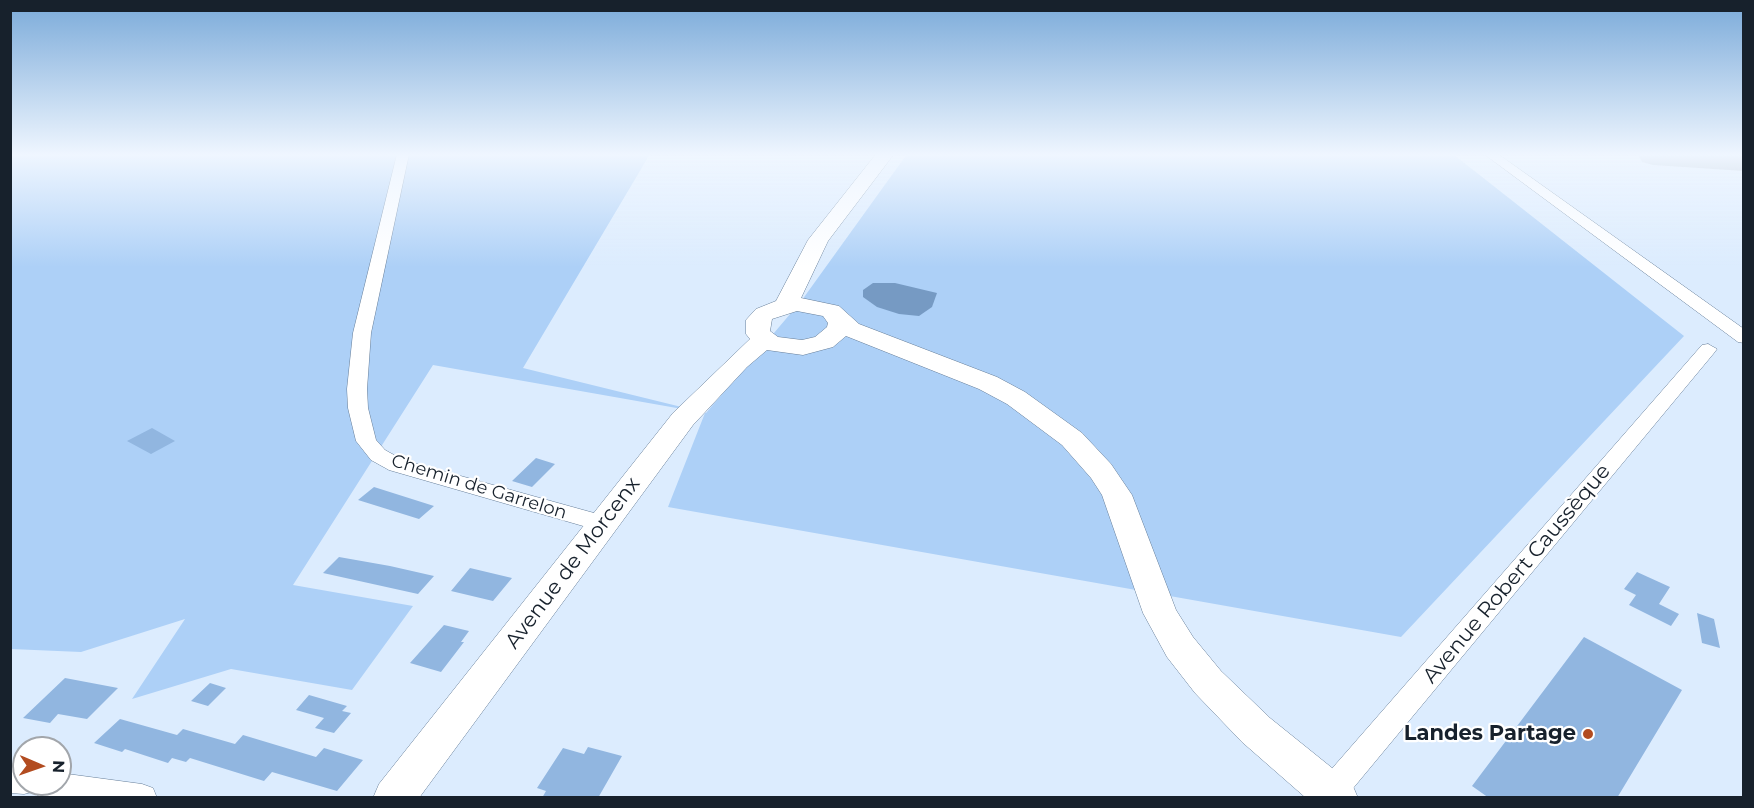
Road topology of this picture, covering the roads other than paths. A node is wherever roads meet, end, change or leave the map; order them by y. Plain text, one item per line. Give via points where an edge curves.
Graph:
1 (394, 192) edge
2 (855, 192) edge
3 (1543, 192) edge
4 (804, 267) junction
5 (810, 304) junction
6 (785, 306) junction
7 (837, 316) junction
8 (1743, 338) edge
9 (764, 340) junction
10 (824, 342) junction
11 (892, 347) junction
12 (791, 348) junction
13 (1708, 349) dead end
14 (723, 379) junction
15 (604, 524) junction
16 (72, 788) edge
17 (1332, 796) edge
18 (142, 798) edge
19 (394, 798) edge

1 - 15 street, Chemin de Garrelon via 362,333 357,389 366,441 378,455 396,465
2 - 4 main road via 818,240
3 - 8 street
4 - 5 main road
4 - 6 main road
5 - 6 main road
5 - 7 main road
6 - 9 main road via 758,320 758,334
7 - 10 main road via 839,330
7 - 11 main road via 850,329
9 - 12 main road
9 - 14 main road, Avenue de Morcenx
10 - 11 main road
10 - 12 main road
11 - 17 main road via 988,383 1016,398 1072,439 1117,495 1156,603 1179,647 1256,730
12 - 14 main road
13 - 17 street, Avenue Robert Caussèque
14 - 15 main road, Avenue de Morcenx via 682,419
15 - 19 main road, Avenue de Morcenx
16 - 18 street

